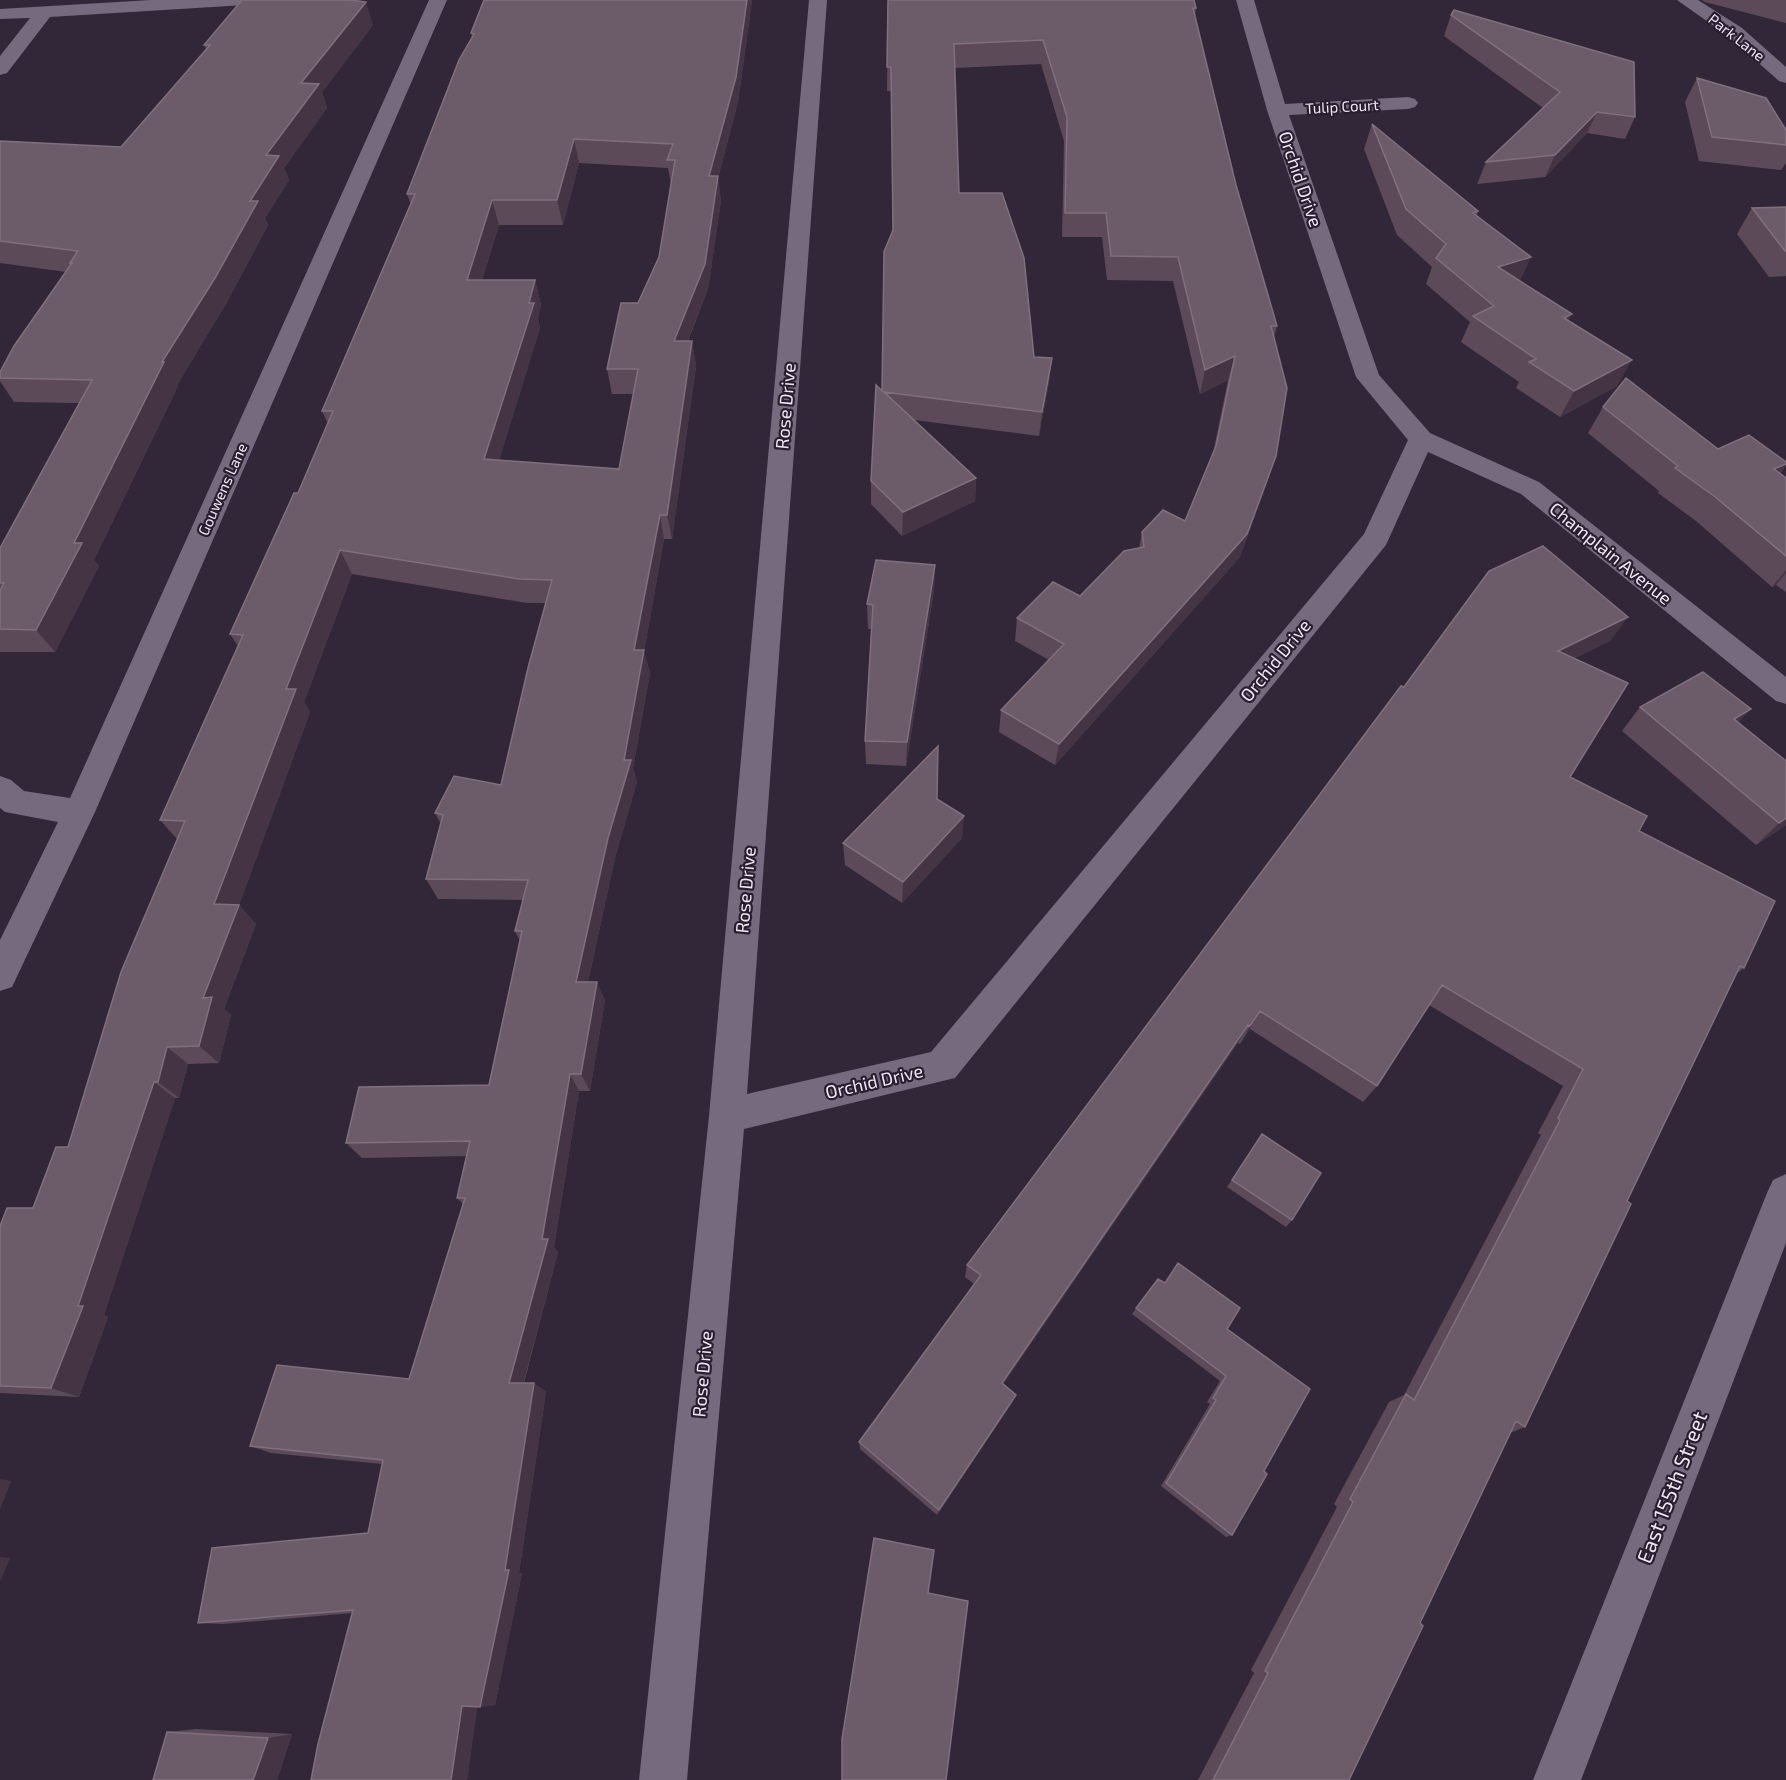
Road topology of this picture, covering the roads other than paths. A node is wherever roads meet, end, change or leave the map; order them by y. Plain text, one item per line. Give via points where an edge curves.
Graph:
1 (245, 0) edge
2 (438, 0) edge
3 (818, 0) edge
4 (1245, 0) edge
5 (1686, 0) edge
6 (45, 11) junction
7 (0, 14) edge
8 (0, 69) edge
9 (1786, 77) edge
10 (1408, 103) dead end
11 (1277, 110) junction
12 (1421, 439) junction
13 (1786, 693) edge
14 (0, 789) edge
15 (79, 812) junction
16 (0, 976) edge
17 (727, 1116) junction
18 (1786, 1193) edge
19 (663, 1780) edge
20 (1557, 1780) edge

1 - 6 street
2 - 15 street, Gouwens Lane
3 - 17 street, Rose Drive
4 - 11 street, Orchid Drive
5 - 9 street, Park Lane via 1735,32
6 - 7 street
6 - 8 street
10 - 11 street, Tulip Court
11 - 12 street, Orchid Drive via 1368,377
12 - 13 street, Champlain Avenue via 1530,488
12 - 17 street, Orchid Drive via 1376,538 942,1066
14 - 15 street via 16,803
15 - 16 street, Gouwens Lane
17 - 19 street, Rose Drive
18 - 20 street, East 155th Street

